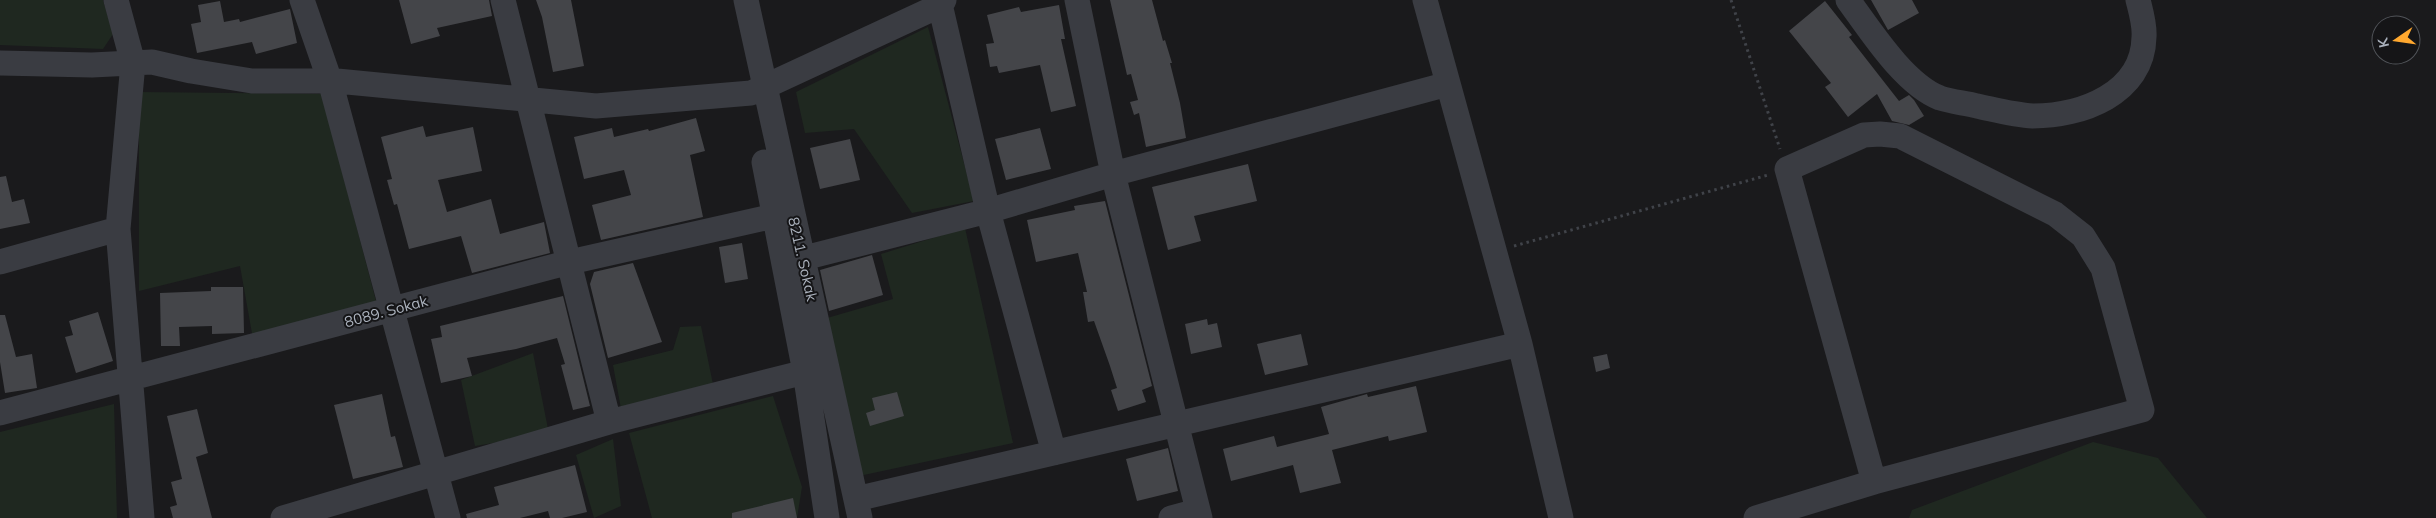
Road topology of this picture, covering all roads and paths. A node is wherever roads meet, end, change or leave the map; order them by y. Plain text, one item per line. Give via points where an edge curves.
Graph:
1 (116, 0) edge
2 (302, 0) edge
3 (503, 0) edge
4 (732, 0) edge
5 (746, 0) edge
6 (1077, 0) edge
7 (1425, 0) edge
8 (1731, 0) edge
9 (1848, 0) edge
10 (2138, 0) edge
11 (941, 2) edge
12 (133, 62) junction
13 (0, 63) edge
14 (330, 81) junction
15 (1448, 84) junction
16 (758, 90) junction
17 (527, 101) junction
18 (1787, 170) junction
19 (1113, 174) junction
20 (988, 211) junction
21 (774, 216) junction
22 (118, 229) junction
23 (1494, 252) junction
24 (804, 258) junction
25 (0, 262) edge
26 (570, 262) junction
27 (391, 310) junction
28 (1520, 344) junction
29 (805, 372) junction
30 (131, 378) junction
31 (0, 413) edge
32 (609, 422) junction
33 (1176, 425) junction
34 (1054, 454) junction
35 (434, 472) junction
36 (1874, 482) junction
37 (858, 509) edge
38 (1199, 515) edge
39 (142, 518) edge
40 (283, 518) edge
41 (448, 518) edge
42 (827, 518) edge
43 (1171, 518) edge
44 (1561, 518) edge
45 (1756, 518) edge

1 - 12 street
2 - 14 street
3 - 17 street
4 - 16 street
5 - 16 street, 8211. Sokak
6 - 19 street
7 - 15 street
8 - 18 path
9 - 10 street via 1894,62 1924,88 1940,98 2033,116 2085,108 2111,96 2130,79 2144,47
11 - 16 street
11 - 20 street
12 - 13 street via 92,65
12 - 14 street via 152,62 252,81
12 - 22 street
14 - 17 street
14 - 27 street
15 - 19 street
15 - 23 street
16 - 17 street via 596,106
16 - 21 street
16 - 24 street, 8211. Sokak via 776,144
17 - 26 street
18 - 23 path
18 - 36 street
18 - 36 street via 1864,135 1900,136 2065,220 2091,246 2107,280 2142,410
19 - 20 street
19 - 33 street
20 - 24 street
20 - 34 street
21 - 26 street, 8089. Sokak
21 - 29 street
22 - 25 street
22 - 30 street
23 - 28 street
24 - 37 street, 8211. Sokak
26 - 27 street, 8089. Sokak
26 - 32 street
27 - 30 street, 8089. Sokak
27 - 35 street
28 - 33 street
28 - 44 street
29 - 32 street
29 - 42 street
30 - 31 street, 8089. Sokak
30 - 39 street
32 - 35 street
33 - 34 street
33 - 38 street
34 - 37 street
35 - 40 street
35 - 41 street
36 - 45 street
38 - 43 street

